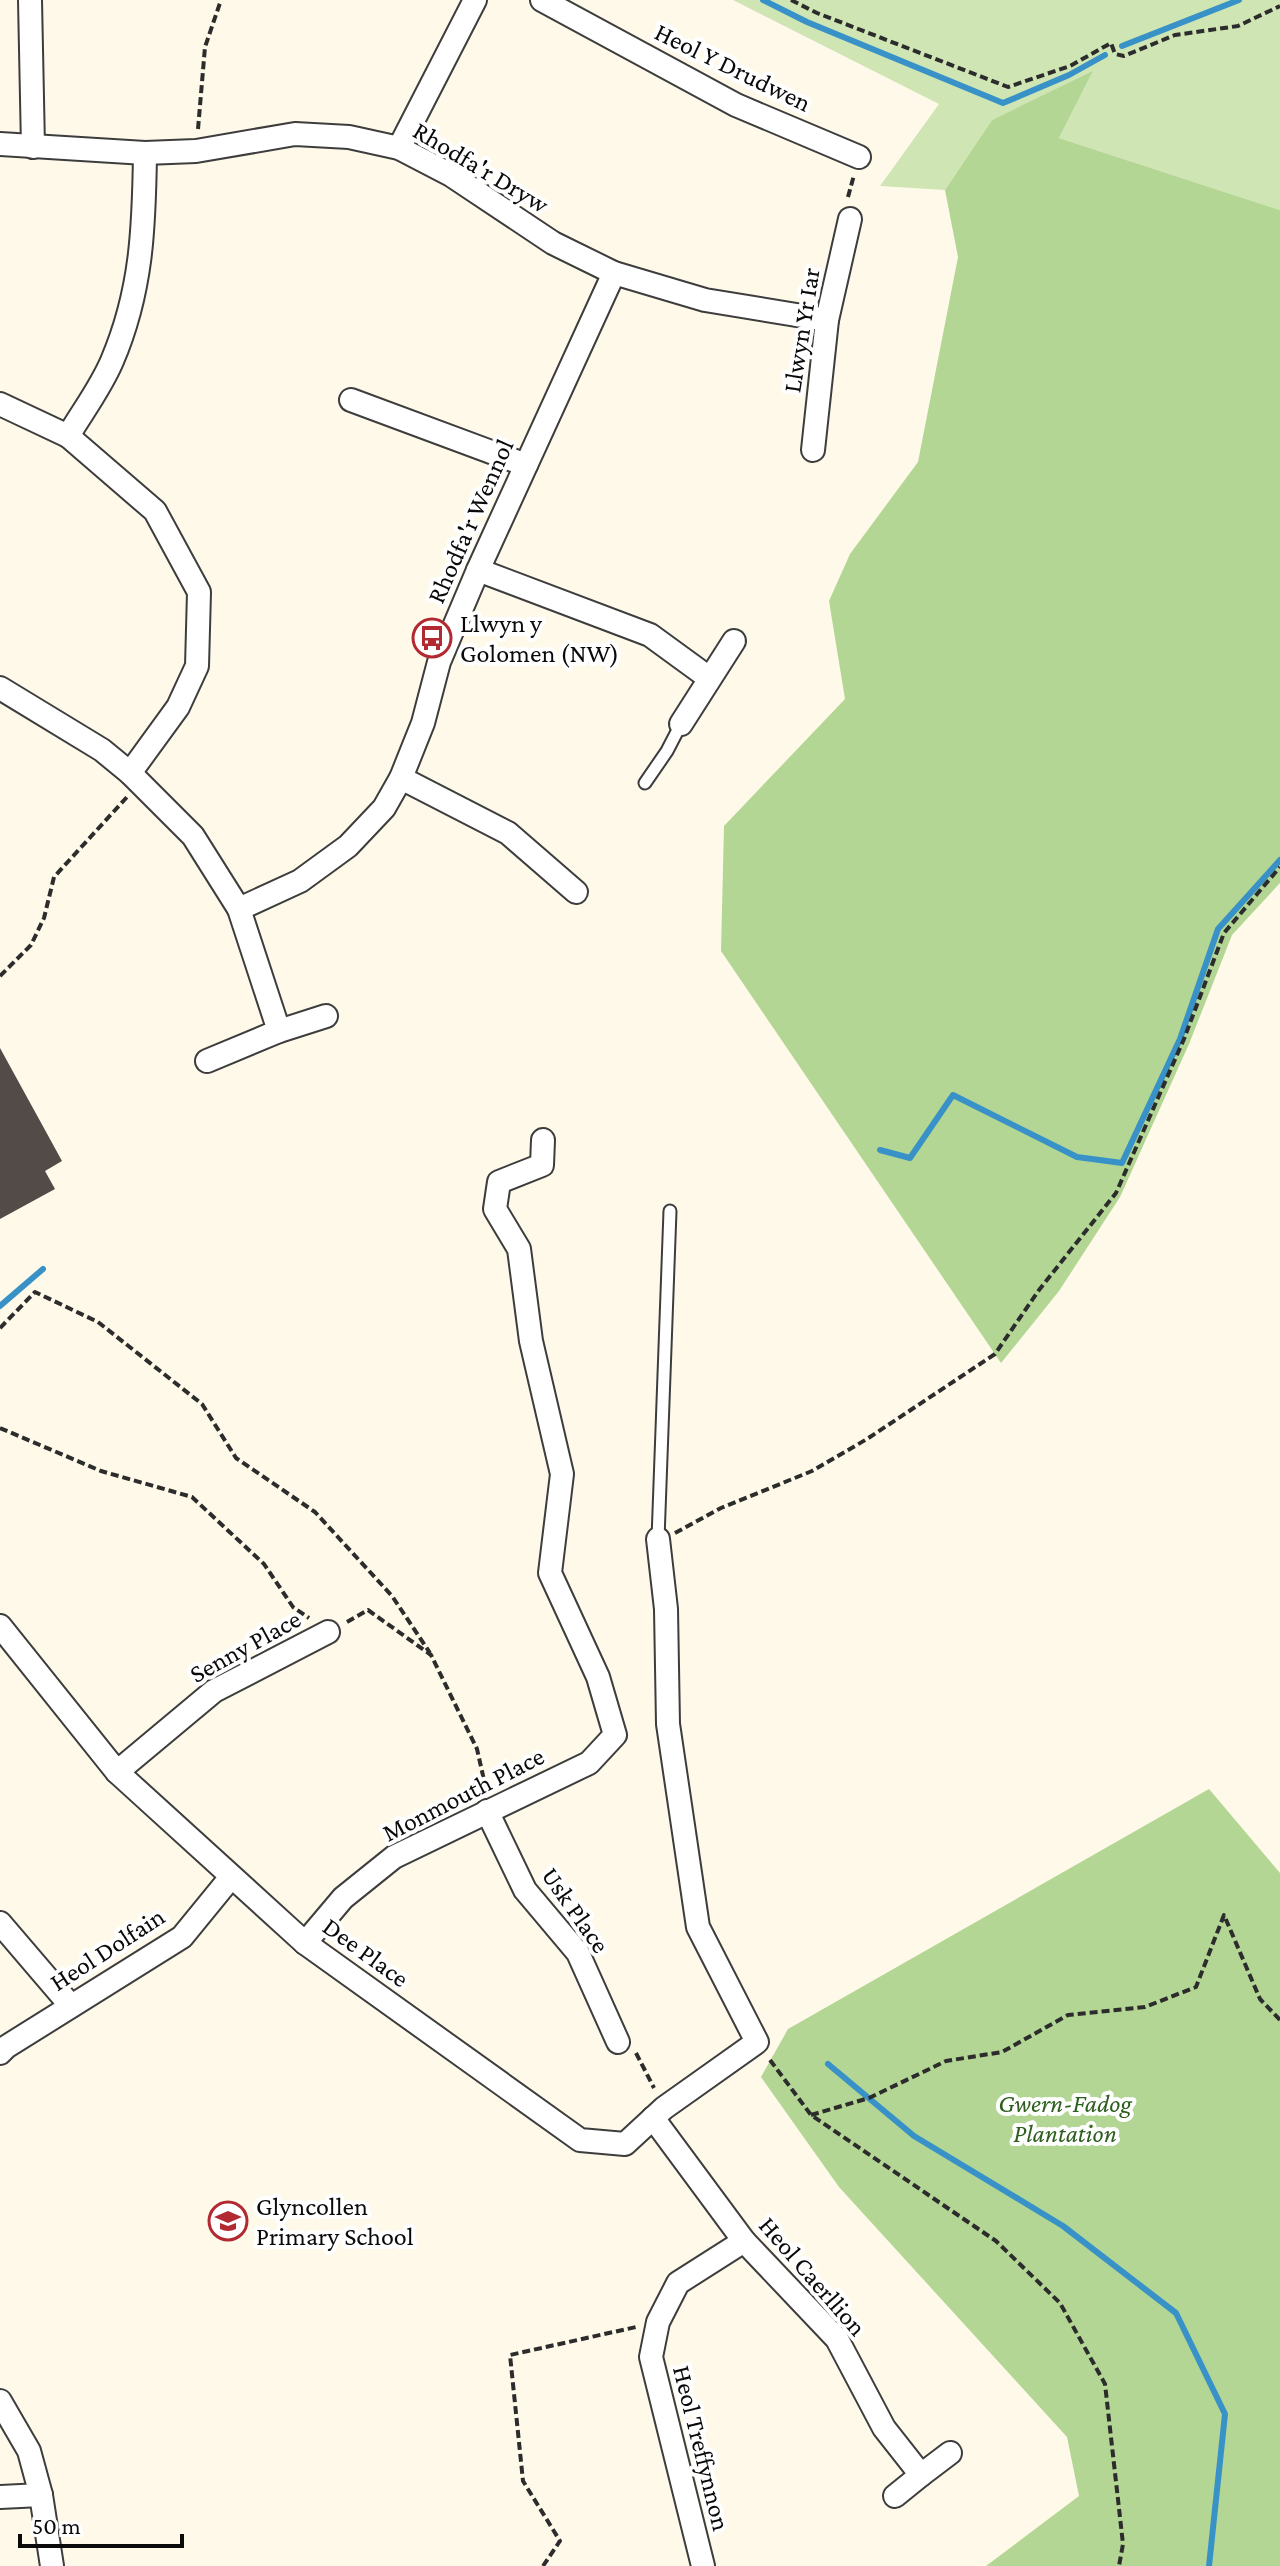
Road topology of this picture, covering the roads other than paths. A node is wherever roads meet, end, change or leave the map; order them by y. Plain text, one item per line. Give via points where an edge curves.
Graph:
1 (30, 0) edge
2 (475, 0) edge
3 (542, 0) edge
4 (0, 144) edge
5 (33, 147) junction
6 (399, 148) junction
7 (145, 153) junction
8 (859, 157) road end
9 (850, 219) road end
10 (614, 273) junction
11 (827, 320) junction
12 (351, 400) dead end
13 (0, 404) edge
14 (68, 436) junction
15 (813, 450) dead end
16 (526, 465) junction
17 (478, 570) junction
18 (734, 641) dead end
19 (709, 678) junction
20 (0, 688) edge
21 (681, 724) joint
22 (134, 778) junction
23 (401, 778) junction
24 (645, 783) dead end
25 (576, 892) dead end
26 (239, 909) junction
27 (326, 1016) dead end
28 (279, 1031) junction
29 (207, 1061) dead end
30 (543, 1140) dead end
31 (670, 1211) dead end
32 (658, 1539) joint
33 (0, 1626) edge
34 (328, 1632) road end
35 (117, 1772) junction
36 (487, 1811) junction
37 (231, 1877) junction
38 (0, 1923) edge
39 (305, 1943) junction
40 (71, 2006) junction
41 (618, 2042) road end
42 (0, 2053) edge
43 (658, 2113) junction
44 (744, 2241) junction
45 (0, 2401) edge
46 (950, 2453) dead end
47 (921, 2475) junction
48 (41, 2495) junction
49 (895, 2496) dead end
50 (0, 2497) edge
51 (52, 2566) edge
52 (703, 2566) edge

1 - 5 street
2 - 6 street
3 - 8 street, Heol Y Drudwen via 736,105
4 - 5 street, Rhodfa'r Dryw
5 - 7 street, Rhodfa'r Dryw
6 - 7 street, Rhodfa'r Dryw via 349,137 295,134 196,151
6 - 10 street, Rhodfa'r Dryw via 451,175 553,243
7 - 14 street via 136,292 112,362
9 - 11 street, Llwyn Yr Iar
10 - 11 street, Rhodfa'r Dryw via 705,300
10 - 16 street, Rhodfa'r Wennol
11 - 15 street, Llwyn Yr Iar
12 - 16 street
13 - 14 street
14 - 22 street via 155,511 199,592 197,666
16 - 17 street, Rhodfa'r Wennol
17 - 19 street via 650,635
17 - 23 street, Rhodfa'r Wennol via 439,662
18 - 19 street
19 - 21 street
20 - 22 street via 102,750
21 - 24 lane
22 - 26 street via 193,836
23 - 25 street via 508,833
23 - 26 street, Rhodfa'r Wennol via 384,808 348,846 300,881
26 - 28 street
27 - 28 street
28 - 29 street
30 - 36 street, Monmouth Place via 542,1165 499,1182 495,1209 519,1249 531,1341 562,1474 550,1573 598,1677 615,1735 589,1763
31 - 32 lane
32 - 43 street, Dee Place via 666,1609 668,1724 698,1927 757,2042
33 - 35 street, Dee Place
34 - 35 street, Senny Place via 214,1691
35 - 37 street, Dee Place
36 - 39 street, Monmouth Place via 394,1857 343,1898
36 - 41 street, Usk Place via 525,1890 578,1953
37 - 39 street, Dee Place
37 - 40 street, Heol Dolfain via 182,1937
38 - 40 street
39 - 43 street, Dee Place via 580,2140 625,2144
40 - 42 street, Heol Dolfain
43 - 44 street, Heol Caerllion
44 - 47 street, Heol Caerllion via 837,2339 884,2428
44 - 52 street, Heol Treffynnon via 678,2283 658,2322 651,2357
45 - 48 street via 29,2451
46 - 47 street
47 - 49 street
48 - 50 street
48 - 51 street

